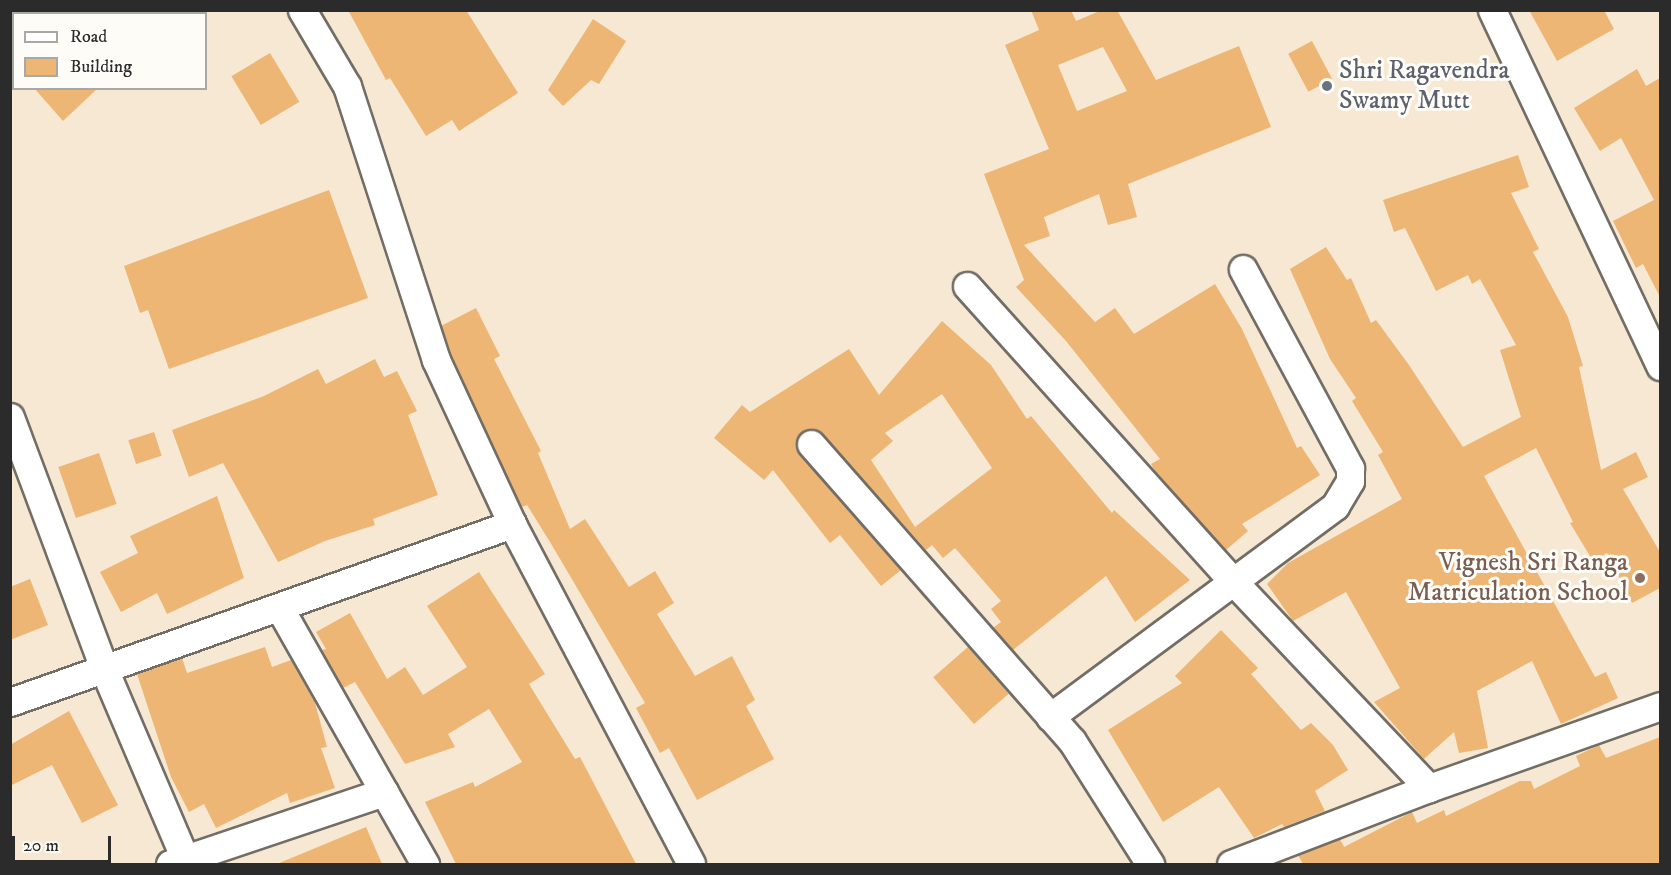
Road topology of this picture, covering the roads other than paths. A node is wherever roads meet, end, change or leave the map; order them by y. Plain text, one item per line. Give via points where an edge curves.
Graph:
1 (302, 10) edge
2 (1492, 10) edge
3 (1243, 269) dead end
4 (967, 286) dead end
5 (1660, 366) edge
6 (10, 417) edge
7 (811, 444) dead end
8 (512, 524) junction
9 (1233, 581) junction
10 (279, 607) junction
11 (104, 669) junction
12 (10, 702) edge
13 (1660, 706) edge
14 (1050, 717) junction
15 (1429, 788) junction
16 (384, 792) junction
17 (180, 863) edge
18 (425, 864) edge
19 (691, 864) edge
20 (1150, 864) edge
21 (1230, 864) edge

1 - 8 street via 347,86 436,360
2 - 5 street
3 - 9 street via 1350,468 1350,481 1335,506
4 - 9 street
6 - 11 street
7 - 14 street
8 - 10 street
8 - 19 street
9 - 14 street
9 - 15 street
10 - 11 street
10 - 16 street
11 - 12 street
11 - 17 street
13 - 15 street
14 - 20 street via 1072,741
15 - 21 street
16 - 17 street
16 - 18 street

